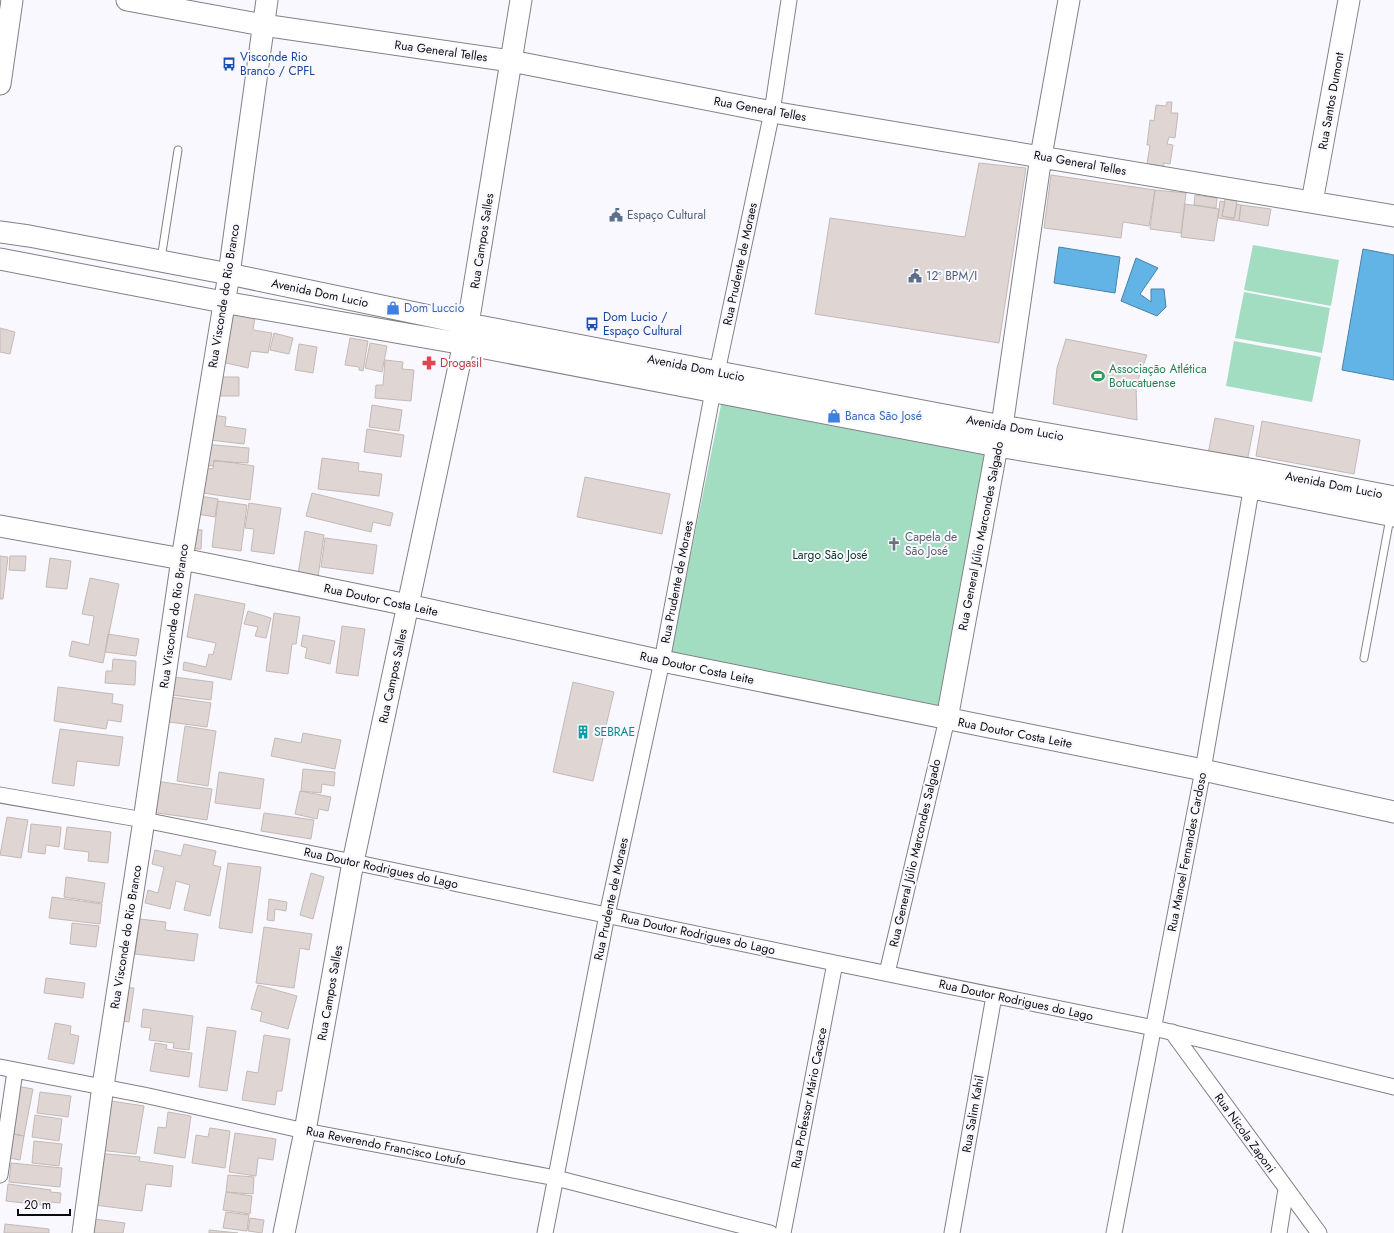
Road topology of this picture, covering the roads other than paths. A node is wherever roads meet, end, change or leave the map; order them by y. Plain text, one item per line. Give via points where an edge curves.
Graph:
1 (12, 0) edge
2 (127, 0) edge
3 (268, 0) edge
4 (521, 0) edge
5 (789, 0) edge
6 (1069, 0) edge
7 (1350, 0) edge
8 (263, 25) junction
9 (511, 61) junction
10 (0, 84) edge
11 (772, 112) junction
12 (178, 150) dead end
13 (1041, 156) junction
14 (1312, 202) junction
15 (1394, 216) edge
16 (0, 232) edge
17 (0, 259) edge
18 (161, 261) junction
19 (229, 274) junction
20 (223, 302) junction
21 (466, 334) junction
22 (716, 382) junction
23 (1000, 436) junction
24 (1253, 479) junction
25 (1393, 510) edge
26 (0, 526) edge
27 (182, 560) junction
28 (408, 605) junction
29 (1364, 658) dead end
30 (662, 661) junction
31 (947, 719) junction
32 (1203, 770) junction
33 (0, 795) edge
34 (1394, 812) edge
35 (144, 820) junction
36 (353, 862) junction
37 (607, 915) junction
38 (835, 963) junction
39 (887, 973) junction
40 (994, 996) junction
41 (1154, 1028) junction
42 (1172, 1032) junction
43 (0, 1067) edge
44 (15, 1071) junction
45 (103, 1086) junction
46 (1394, 1087) edge
47 (305, 1131) junction
48 (0, 1175) edge
49 (556, 1178) junction
50 (1286, 1189) junction
51 (84, 1233) edge
52 (284, 1233) edge
53 (545, 1233) edge
54 (770, 1233) edge
55 (783, 1233) edge
56 (952, 1233) edge
57 (1114, 1233) edge
58 (1279, 1233) edge
59 (1319, 1233) edge

1 - 10 street
2 - 8 street, Rua General Telles
3 - 8 street, Rua Visconde do Rio Branco
4 - 9 street, Rua Campos Salles
5 - 11 street, Rua Prudente de Moraes
6 - 13 street, Rua General Júlio Marcondes Salgado
7 - 14 street, Rua Santos Dumont
8 - 9 street, Rua General Telles
8 - 19 street, Rua Visconde do Rio Branco
9 - 11 street, Rua General Telles
9 - 21 street, Rua Campos Salles
11 - 13 street, Rua General Telles
11 - 22 street, Rua Prudente de Moraes
12 - 18 lane
13 - 14 street, Rua General Telles
13 - 23 street, Rua General Júlio Marcondes Salgado
14 - 15 street, Rua General Telles
16 - 18 street, Avenida Dom Lucio
17 - 20 street, Avenida Dom Lucio
18 - 19 street, Avenida Dom Lucio
19 - 20 street, Rua Visconde do Rio Branco
19 - 21 street, Avenida Dom Lucio
20 - 21 street, Avenida Dom Lucio
20 - 27 street, Rua Visconde do Rio Branco
21 - 22 street, Avenida Dom Lucio
21 - 28 street, Rua Campos Salles
22 - 23 street, Avenida Dom Lucio
22 - 30 street, Rua Prudente de Moraes
23 - 24 street, Avenida Dom Lucio
23 - 31 street, Rua General Júlio Marcondes Salgado
24 - 25 street, Avenida Dom Lucio
24 - 32 street, Rua Manoel Fernandes Cardoso
25 - 29 lane
26 - 27 street, Rua Doutor Costa Leite
27 - 28 street, Rua Doutor Costa Leite
27 - 35 street, Rua Visconde do Rio Branco
28 - 30 street, Rua Doutor Costa Leite
28 - 36 street, Rua Campos Salles
30 - 31 street, Rua Doutor Costa Leite
30 - 37 street, Rua Prudente de Moraes
31 - 32 street, Rua Doutor Costa Leite
31 - 39 street, Rua General Júlio Marcondes Salgado
32 - 34 street, Rua Doutor Costa Leite
32 - 41 street, Rua Manoel Fernandes Cardoso
33 - 35 street, Rua Doutor Rodrigues do Lago
35 - 36 street, Rua Doutor Rodrigues do Lago
35 - 45 street, Rua Visconde do Rio Branco
36 - 37 street, Rua Doutor Rodrigues do Lago
36 - 47 street, Rua Campos Salles
37 - 38 street, Rua Doutor Rodrigues do Lago
37 - 49 street, Rua Prudente de Moraes
38 - 39 street, Rua Doutor Rodrigues do Lago
38 - 55 street, Rua Professor Mário Cacace
39 - 40 street, Rua Doutor Rodrigues do Lago
40 - 41 street, Rua Doutor Rodrigues do Lago
40 - 56 street, Rua Salim Kahil
41 - 42 street, Rua Doutor Rodrigues do Lago
41 - 57 street, Rua Manoel Fernandes Cardoso
42 - 46 street, Rua Doutor Rodrigues do Lago
42 - 50 street, Rua Nicola Zaponi
43 - 44 street, Rua Reverendo Francisco Lotufo
44 - 45 street, Rua Reverendo Francisco Lotufo
44 - 48 street
45 - 47 street, Rua Reverendo Francisco Lotufo
45 - 51 street, Rua Visconde do Rio Branco
47 - 49 street, Rua Reverendo Francisco Lotufo
47 - 52 street, Rua Campos Salles
49 - 53 street, Rua Prudente de Moraes
49 - 54 street, Rua Reverendo Francisco Lotufo
50 - 58 street
50 - 59 street, Rua Nicola Zaponi

